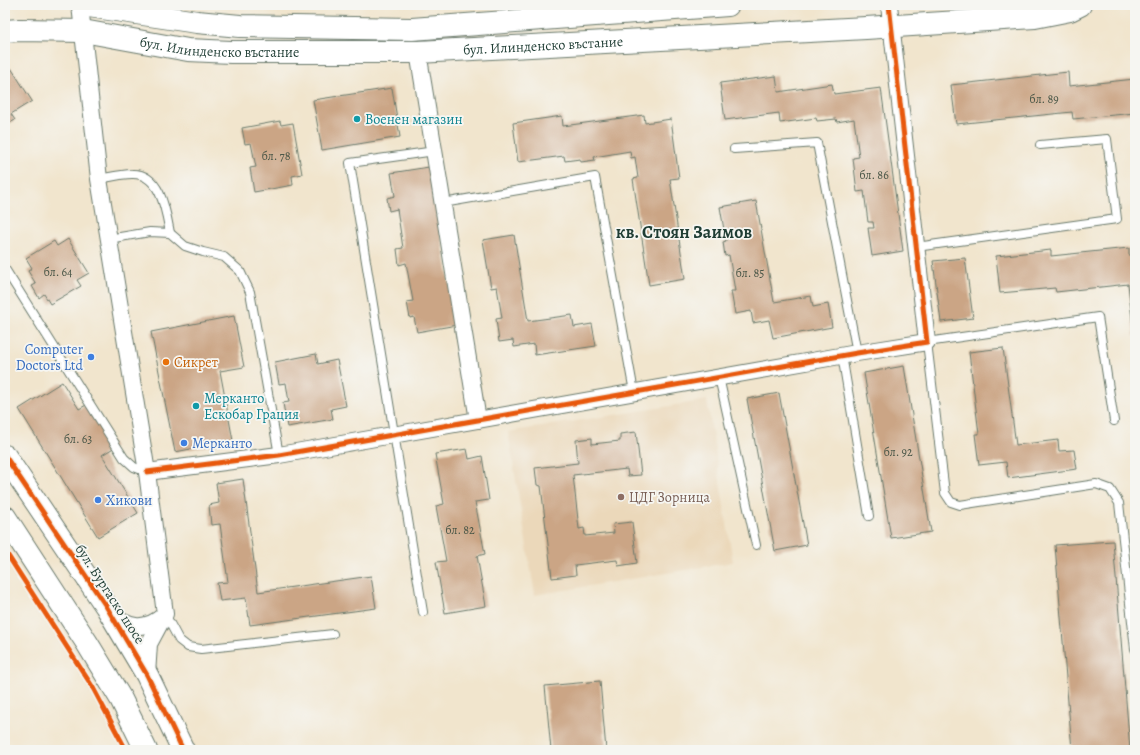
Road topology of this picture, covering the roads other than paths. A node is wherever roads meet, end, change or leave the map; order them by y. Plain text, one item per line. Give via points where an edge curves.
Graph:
1 (81, 5) edge
2 (728, 5) edge
3 (889, 5) edge
4 (1080, 5) edge
5 (891, 27) junction
6 (5, 31) edge
7 (83, 31) junction
8 (418, 52) junction
9 (1040, 145) dead end
10 (734, 149) dead end
11 (435, 151) junction
12 (99, 179) junction
13 (443, 203) junction
14 (170, 233) junction
15 (108, 239) junction
16 (916, 247) junction
17 (5, 269) edge
18 (927, 342) junction
19 (849, 354) junction
20 (719, 377) junction
21 (634, 392) junction
22 (478, 420) junction
23 (1114, 421) dead end
24 (394, 434) junction
25 (279, 455) junction
26 (5, 456) edge
27 (147, 472) junction
28 (869, 516) dead end
29 (5, 517) edge
30 (756, 545) dead end
31 (106, 606) junction
32 (423, 612) dead end
33 (165, 614) junction
34 (333, 634) dead end
35 (1135, 649) edge
36 (147, 675) junction
37 (146, 750) edge
38 (183, 750) edge

1 - 2 main road, бул. Илинденско въстание via 240,26 412,29
1 - 7 street
3 - 5 street
4 - 5 main road, бул. Илинденско въстание via 1070,10 1035,17
5 - 8 main road, бул. Илинденско въстание
5 - 16 street
6 - 7 main road, бул. Илинденско въстание
7 - 8 main road, бул. Илинденско въстание via 188,50
7 - 12 street
8 - 11 street
9 - 16 lane via 1107,139 1117,220
10 - 19 lane via 817,143
11 - 13 street
11 - 24 lane via 350,163
12 - 14 lane via 133,174 147,177 158,190 164,204
12 - 15 street
13 - 21 lane via 595,177
13 - 22 street
14 - 15 lane via 150,232
14 - 25 lane via 185,246 224,258 240,271 250,292
15 - 27 street
16 - 18 street
17 - 27 lane via 124,458 134,467
18 - 19 street
18 - 23 lane via 1098,317
18 - 35 lane via 945,493 951,502 960,505 1096,484 1110,489 1119,503
19 - 20 street
19 - 28 lane
20 - 21 street
20 - 30 lane
21 - 22 street
22 - 24 street
24 - 25 street
24 - 32 lane
25 - 27 street
26 - 31 main road, бул. Бургаско шосе
27 - 33 street
29 - 37 main road via 121,698
31 - 33 street via 119,621 128,625 148,625
31 - 36 main road, бул. Бургаско шосе
33 - 34 lane via 179,640 188,647 201,650
33 - 36 street via 148,644
36 - 38 main road, бул. Бургаско шосе

